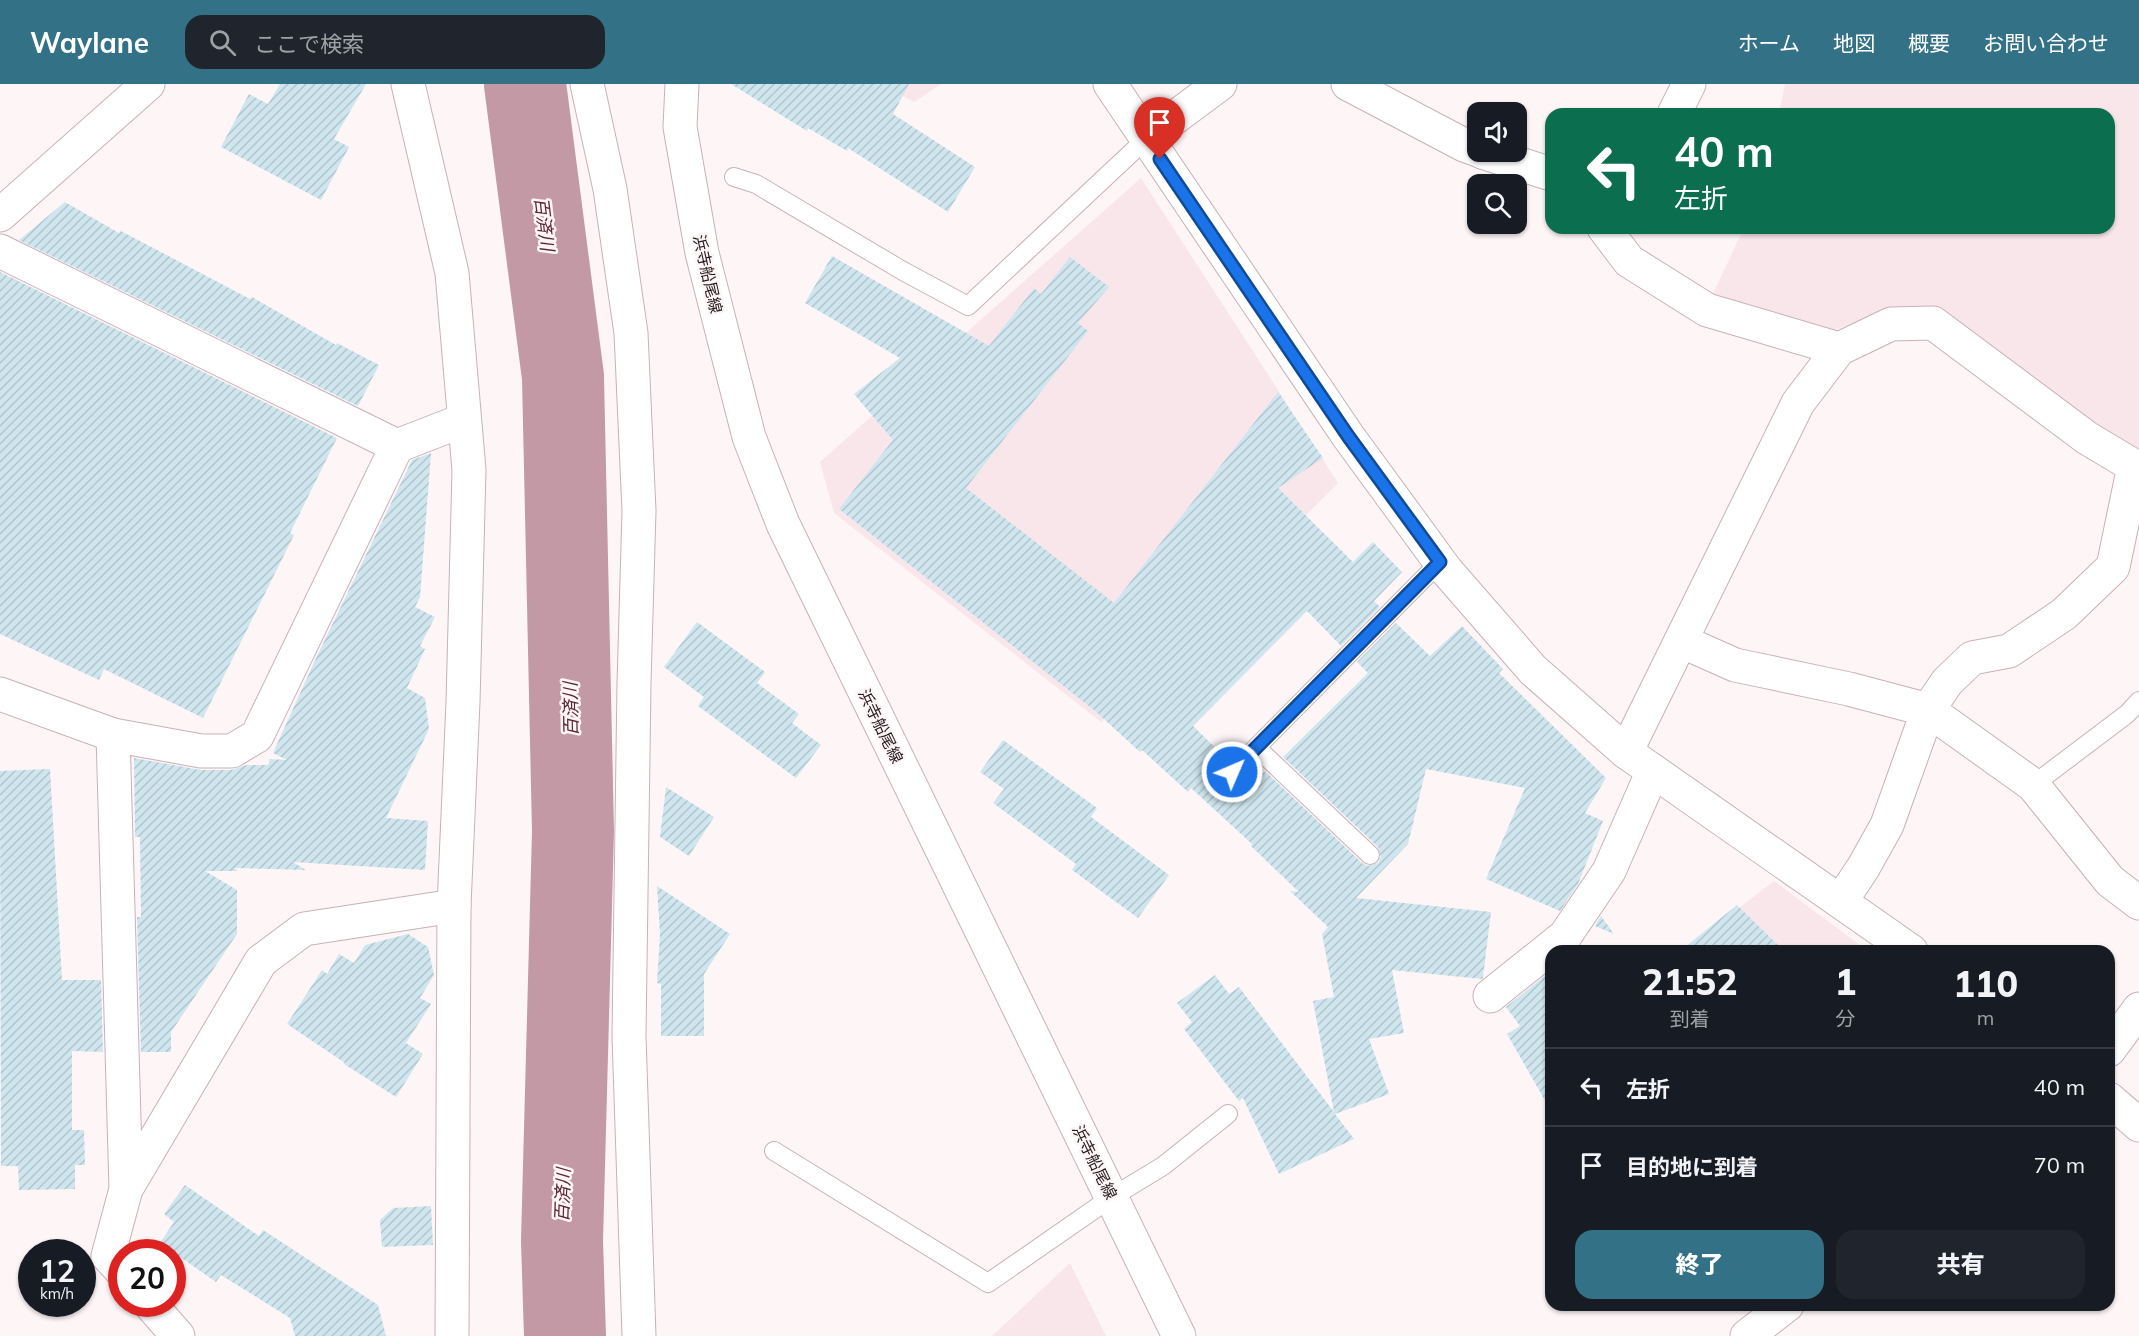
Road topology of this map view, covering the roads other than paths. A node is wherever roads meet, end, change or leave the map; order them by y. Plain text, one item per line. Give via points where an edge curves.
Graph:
1 (148, 84) edge
2 (408, 84) edge
3 (587, 84) edge
4 (682, 84) edge
5 (1110, 84) edge
6 (1220, 84) edge
7 (1348, 84) edge
8 (1689, 84) edge
9 (1384, 92) edge
10 (1677, 108) edge
11 (1146, 139) junction
12 (1467, 146) edge
13 (1513, 162) edge
14 (1545, 172) edge
15 (734, 177) dead end
16 (0, 214) edge
17 (1613, 234) edge
18 (0, 251) edge
19 (1839, 349) junction
20 (464, 420) junction
21 (397, 447) junction
22 (2137, 467) edge
23 (1440, 562) junction
24 (1681, 641) junction
25 (0, 694) edge
26 (2139, 701) edge
27 (1928, 710) junction
28 (113, 735) junction
29 (1257, 748) junction
30 (1626, 752) junction
31 (1653, 771) junction
32 (1232, 772) dead end
33 (2033, 785) junction
34 (1370, 855) dead end
35 (1840, 901) junction
36 (2139, 903) edge
37 (454, 906) junction
38 (1554, 945) edge
39 (1896, 945) edge
40 (1545, 952) edge
41 (1490, 996) dead end
42 (2139, 1009) edge
43 (2115, 1042) edge
44 (2115, 1104) edge
45 (1227, 1114) dead end
46 (2139, 1125) edge
47 (774, 1151) dead end
48 (126, 1189) junction
49 (1112, 1197) junction
50 (113, 1239) edge
51 (1779, 1311) edge
52 (161, 1317) edge
53 (178, 1336) edge
54 (452, 1336) edge
55 (639, 1336) edge
56 (1179, 1336) edge
57 (1747, 1336) edge

1 - 16 street
2 - 20 street via 452,273
3 - 55 street via 610,189 631,333 639,511 629,1035
4 - 49 street, 浜寺船尾線 via 680,127 702,254 757,458 783,524
5 - 11 street
6 - 11 street
7 - 9 street
8 - 10 street
9 - 12 street
11 - 15 lane via 968,306 756,184
11 - 23 street via 1348,436
13 - 14 street
17 - 19 street via 1629,261 1707,310
18 - 21 street
19 - 22 street via 1891,324 1933,323 2087,438
19 - 24 street via 1798,403
20 - 21 street
20 - 37 street via 469,470
21 - 28 street via 256,736 232,751 201,752
22 - 27 street via 2112,567 2064,614 2009,651 1972,657 1947,682
23 - 29 lane
23 - 30 street via 1533,670
24 - 27 street via 1735,665
24 - 30 street
25 - 28 street
26 - 33 lane
27 - 33 street
27 - 35 street via 1887,825
28 - 48 street
29 - 32 lane
29 - 34 lane
30 - 31 street
31 - 35 street
31 - 38 street via 1609,871 1565,936
33 - 36 street via 2110,881
35 - 39 street
37 - 48 street via 304,929 261,961
37 - 54 street
40 - 41 street
42 - 43 street
44 - 46 street
45 - 49 lane via 1163,1166
47 - 49 lane via 988,1283
48 - 50 street
49 - 56 street, 浜寺船尾線
51 - 57 street
52 - 53 street

